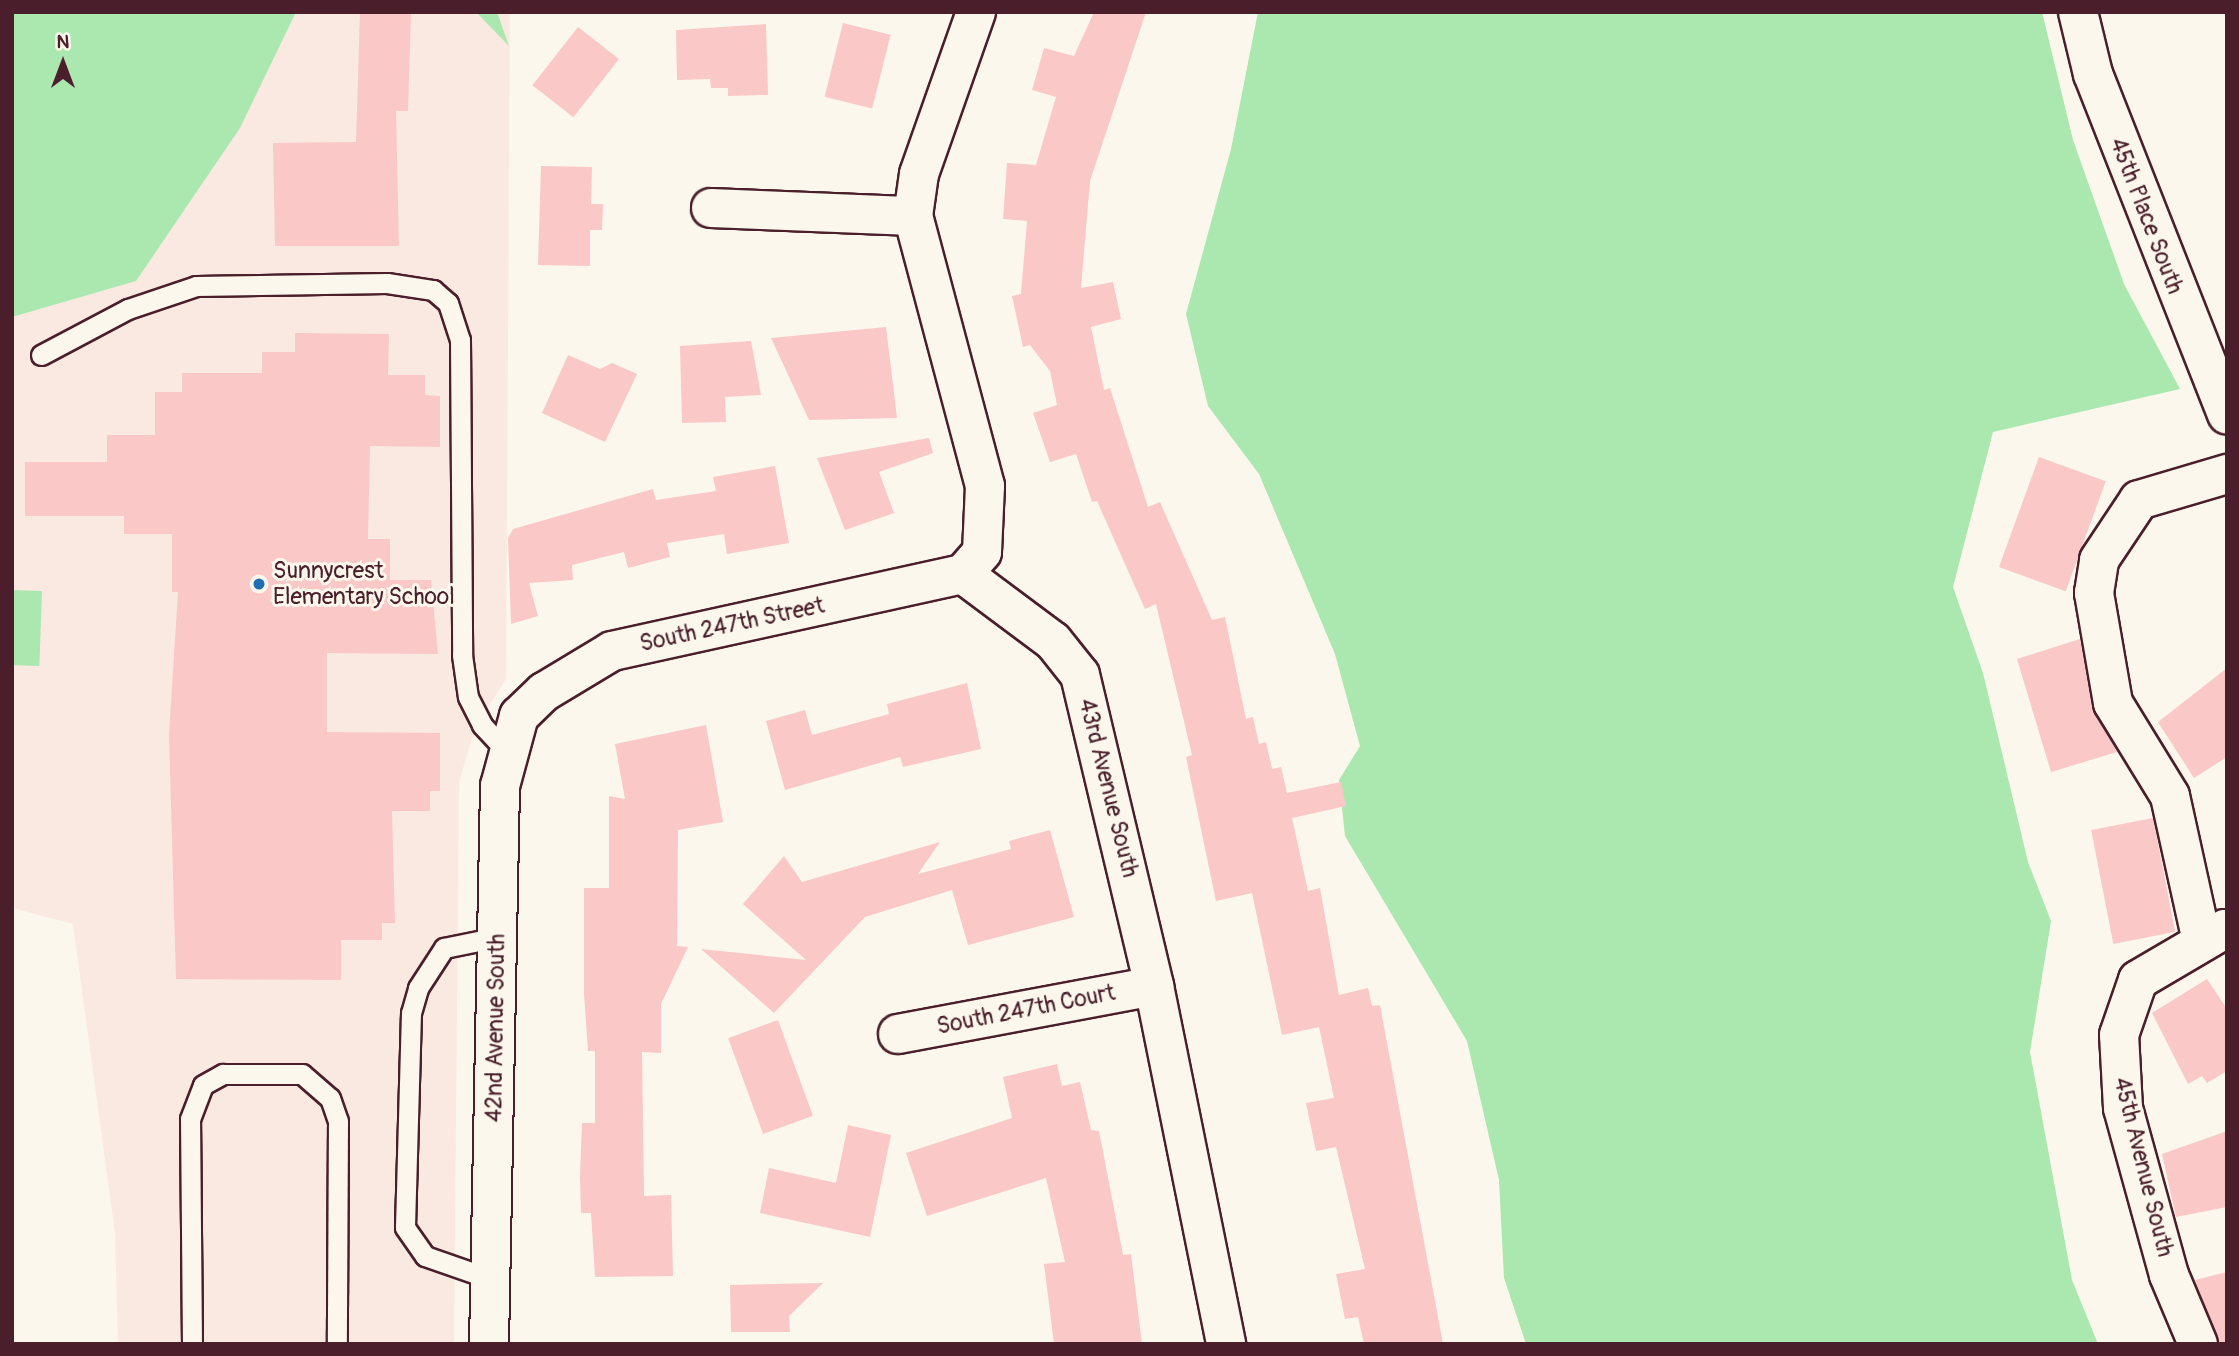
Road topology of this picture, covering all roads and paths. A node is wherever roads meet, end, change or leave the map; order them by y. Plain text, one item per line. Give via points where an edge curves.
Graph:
1 (975, 12) edge
2 (2078, 12) edge
3 (711, 208) dead end
4 (913, 216) junction
5 (41, 355) dead end
6 (2227, 415) edge
7 (2227, 474) edge
8 (963, 574) junction
9 (512, 733) junction
10 (2214, 933) edge
11 (498, 937) junction
12 (1154, 986) junction
13 (898, 1034) dead end
14 (491, 1279) junction
15 (192, 1344) edge
16 (337, 1344) edge
17 (489, 1344) edge
18 (1227, 1344) edge
19 (2197, 1344) edge

1 - 4 street via 919,174
2 - 6 street, 45th Place South via 2092,74
3 - 4 street
4 - 8 street via 985,486 982,552
5 - 9 lane via 128,309 196,286 387,283 433,290 447,303 460,340 462,655 468,697 482,725
7 - 10 street, 45th Avenue South via 2139,500 2099,560 2094,593 2113,703 2170,796
8 - 9 street, South 247th Street via 612,651 544,692
8 - 12 street, 43rd Avenue South via 1054,640 1080,675
9 - 11 street, 42nd Avenue South
10 - 19 street, 45th Avenue South via 2138,980 2124,1008 2118,1053 2123,1108 2169,1275
11 - 14 street, 42nd Avenue South
11 - 14 lane via 444,948 418,988 411,1013 405,1227 425,1256
12 - 13 street, South 247th Court
12 - 18 street, 43rd Avenue South
14 - 17 street, 42nd Avenue South
15 - 16 lane via 193,1103 203,1085 223,1074 302,1074 318,1082 338,1121

